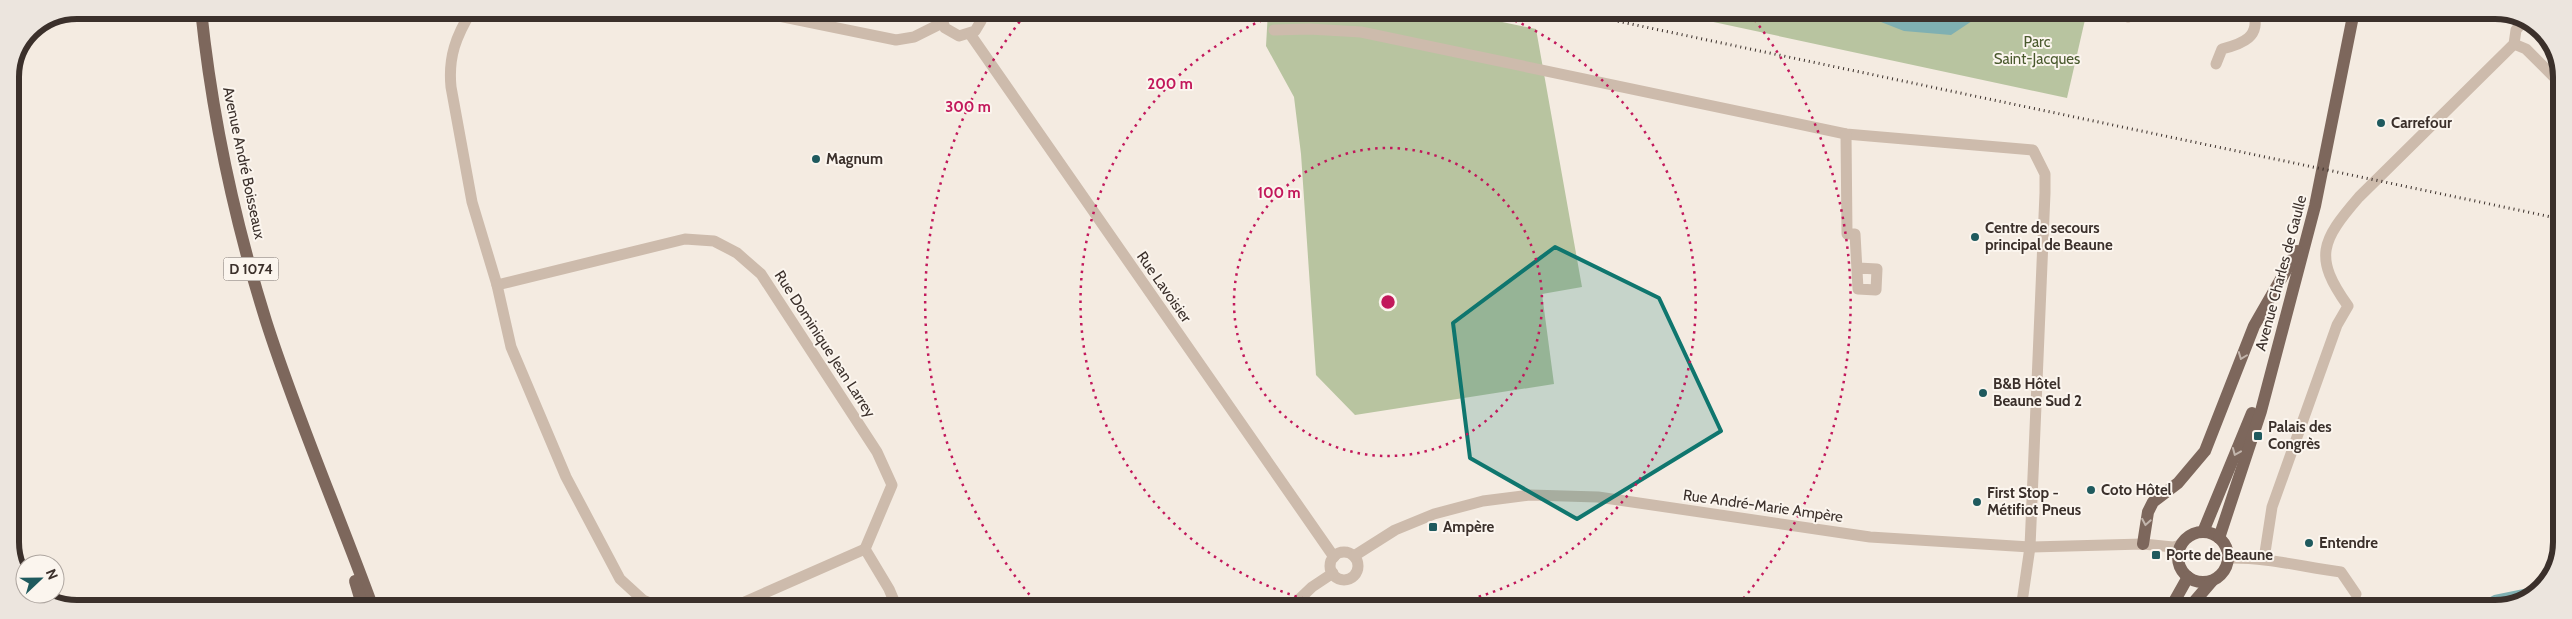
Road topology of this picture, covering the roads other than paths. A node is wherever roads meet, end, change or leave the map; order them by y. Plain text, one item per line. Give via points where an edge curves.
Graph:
1 (202, 19) edge
2 (467, 19) edge
3 (792, 19) edge
4 (942, 19) edge
5 (980, 19) edge
6 (2254, 19) edge
7 (2344, 19) edge
8 (2352, 19) edge
9 (942, 23) junction
10 (2520, 25) edge
11 (1274, 30) dead end
12 (970, 34) junction
13 (2514, 44) junction
14 (2216, 64) dead end
15 (2553, 76) edge
16 (1846, 134) junction
17 (2297, 251) junction
18 (1858, 268) dead end
19 (497, 285) junction
20 (337, 518) junction
21 (2203, 532) junction
22 (2219, 538) junction
23 (2142, 544) junction
24 (2181, 545) junction
25 (2030, 546) junction
26 (865, 549) junction
27 (1354, 556) junction
28 (1334, 557) junction
29 (2228, 558) junction
30 (2264, 559) junction
31 (1332, 573) junction
32 (2188, 577) junction
33 (2212, 581) junction
34 (2356, 594) dead end
35 (361, 600) edge
36 (371, 600) edge
37 (643, 600) edge
38 (749, 600) edge
39 (893, 600) edge
40 (1298, 600) edge
41 (2022, 600) edge
42 (2175, 600) edge
43 (2196, 600) edge

1 - 20 main road, Avenue André Boisseaux / D 1074 via 220,142 247,257
2 - 19 street via 452,49 450,80 472,202
3 - 9 street via 896,40 914,37
4 - 9 street
5 - 12 street via 979,26
6 - 14 street via 2249,38 2241,44 2222,49
7 - 17 main road, Avenue Charles de Gaulle
8 - 22 main road, Avenue Charles de Gaulle via 2316,206 2261,410
9 - 12 street via 954,35
10 - 13 street
11 - 16 street via 1309,28 1361,32
12 - 28 street, Rue Lavoisier
13 - 15 street via 2526,48
13 - 30 street via 2346,212 2330,237 2324,259 2331,280 2348,306 2337,325 2272,507
16 - 18 street via 1847,234 1855,234
16 - 25 street via 2033,150 2045,174
17 -> 21 main road, Avenue Charles de Gaulle via 2277,338 2252,415
17 -> 23 main road via 2254,326 2205,451 2178,483 2153,502
19 - 26 street, Rue Dominique Jean Larrey via 685,239 714,241 737,253 761,274 877,452 892,484
19 - 37 street via 511,347 566,476 620,579
20 - 35 main road, Avenue André Boisseaux / D 1074
20 - 36 main road, Avenue André Boisseaux / D 1074
21 - 22 main road
21 - 24 main road via 2194,533
22 - 29 main road via 2228,550
23 - 24 street, Rue André-Marie Ampère
23 - 25 street, Rue André-Marie Ampère
24 - 32 main road via 2178,558
25 - 27 street, Rue André-Marie Ampère via 1870,537 1598,497 1530,495 1483,501 1434,514 1395,530
25 - 41 street
26 - 38 street
26 - 39 street
27 - 28 street, Rue André-Marie Ampère via 1342,553
27 - 31 street via 1358,565 1353,577 1340,579
28 - 31 street via 1330,565
29 - 30 street
29 - 33 main road via 2224,572
30 - 34 street via 2341,572
31 - 40 street
32 - 33 main road via 2196,581
32 - 42 main road
33 - 43 main road

